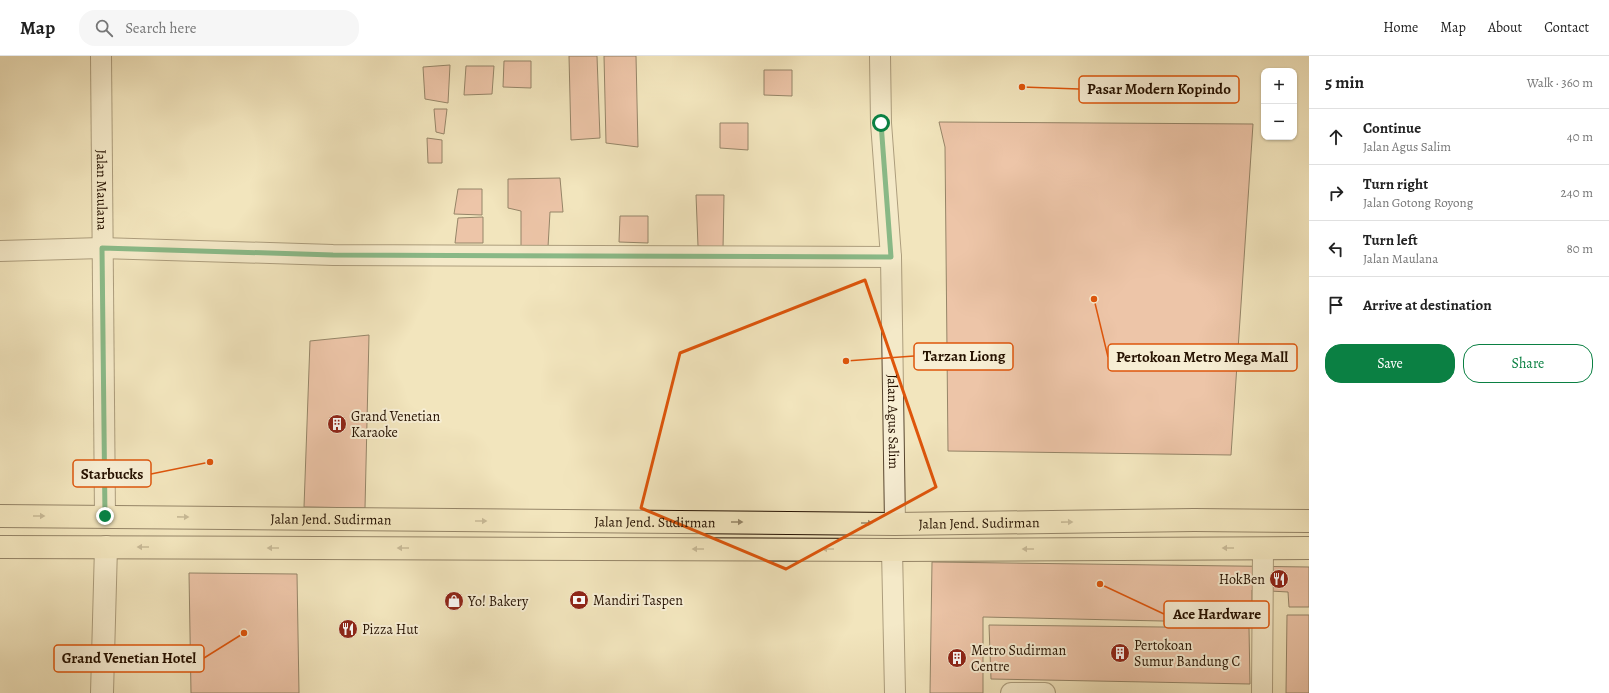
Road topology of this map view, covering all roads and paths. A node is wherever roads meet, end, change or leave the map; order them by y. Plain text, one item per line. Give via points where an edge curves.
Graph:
1 (100, 56) edge
2 (880, 56) edge
3 (102, 248) junction
4 (0, 251) edge
5 (891, 257) junction
6 (0, 516) edge
7 (105, 516) junction
8 (442, 520) junction
9 (1309, 521) edge
10 (894, 524) junction
11 (0, 547) edge
12 (106, 547) junction
13 (442, 548) junction
14 (1263, 548) junction
15 (1309, 548) edge
16 (892, 550) junction
17 (102, 693) edge
18 (895, 693) edge
19 (1011, 693) edge
20 (1045, 693) edge
21 (1262, 693) edge

1 - 3 street, Jalan Maulana
2 - 5 street, Jalan Agus Salim via 881,123
3 - 4 street
3 - 5 street via 333,255
3 - 7 street, Jalan Maulana
5 - 10 street, Jalan Agus Salim
6 -> 7 highway, Jalan Jend. Sudirman
7 -> 8 highway, Jalan Jend. Sudirman
7 - 12 highway
8 -> 10 highway, Jalan Jend. Sudirman
8 - 13 highway
10 -> 9 highway, Jalan Jend. Sudirman
11 - 12 highway, Jalan Jend. Sudirman
13 -> 12 highway, Jalan Jend. Sudirman
12 - 17 street
16 -> 13 highway, Jalan Jend. Sudirman
14 - 15 highway, Jalan Jend. Sudirman
14 -> 16 highway, Jalan Jend. Sudirman
14 - 21 street
16 - 18 street
19 - 20 street

